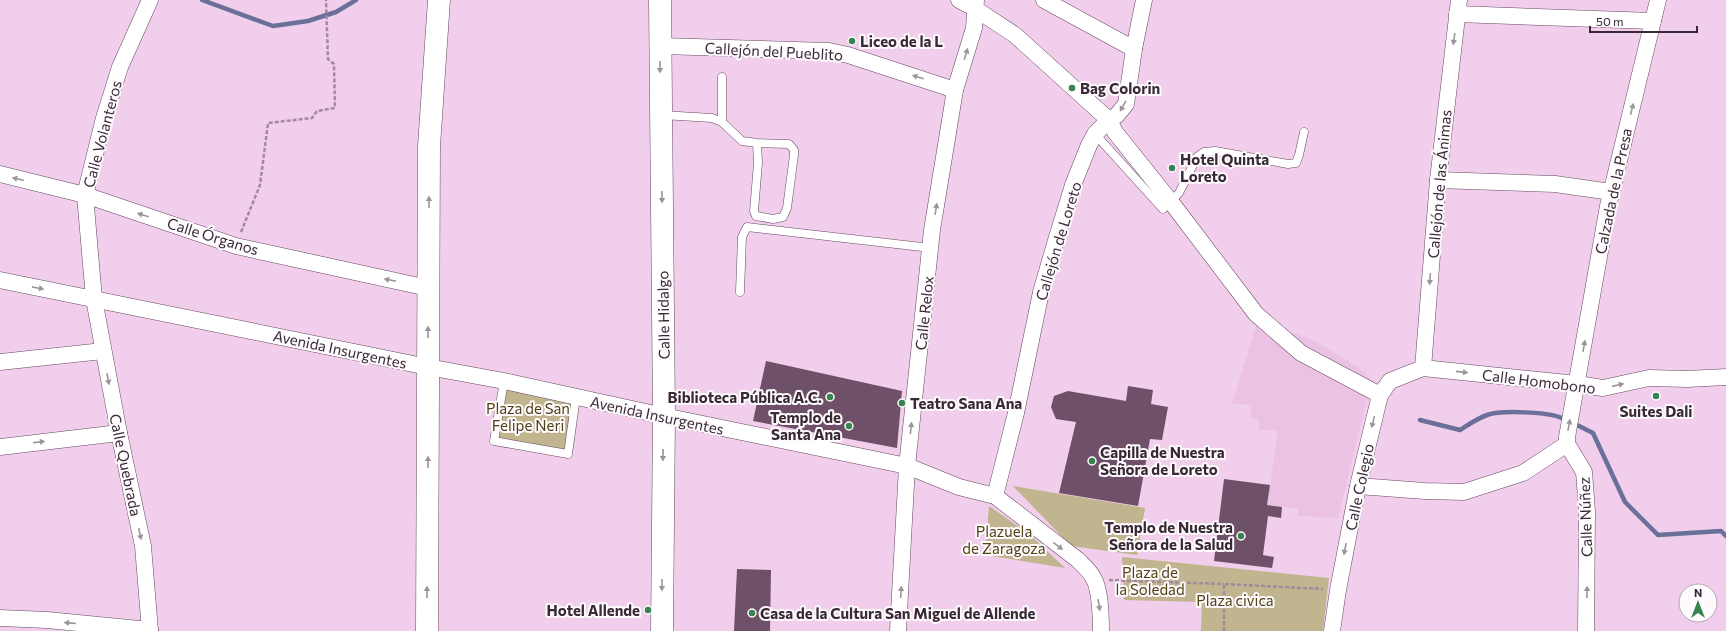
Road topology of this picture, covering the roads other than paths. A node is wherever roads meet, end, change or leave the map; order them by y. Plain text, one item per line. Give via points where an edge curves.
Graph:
1 (150, 0) edge
2 (440, 0) edge
3 (660, 0) edge
4 (959, 0) edge
5 (1044, 0) edge
6 (1144, 0) edge
7 (1658, 0) edge
8 (976, 6) edge
9 (1458, 7) edge
10 (1653, 21) junction
11 (660, 46) junction
12 (1134, 49) junction
13 (722, 77) dead end
14 (955, 90) junction
15 (661, 115) junction
16 (1109, 120) junction
17 (722, 122) junction
18 (1304, 132) dead end
19 (1095, 134) junction
20 (757, 143) junction
21 (0, 174) edge
22 (1438, 180) junction
23 (1611, 192) junction
24 (85, 195) junction
25 (1171, 202) junction
26 (931, 248) junction
27 (0, 280) edge
28 (428, 288) junction
29 (740, 292) dead end
30 (94, 299) junction
31 (103, 352) junction
32 (0, 362) edge
33 (428, 367) junction
34 (1423, 368) junction
35 (1726, 378) edge
36 (504, 381) junction
37 (1577, 384) junction
38 (1380, 395) junction
39 (576, 397) junction
40 (664, 416) junction
41 (118, 433) junction
42 (1567, 444) junction
43 (0, 447) edge
44 (907, 466) junction
45 (1358, 486) junction
46 (995, 496) junction
47 (0, 618) edge
48 (150, 630) edge
49 (426, 631) edge
50 (662, 631) edge
51 (898, 631) edge
52 (1101, 631) edge
53 (1332, 631) edge
54 (1586, 631) edge

1 - 24 street, Calle Volanteros via 120,67
28 -> 2 street via 429,146
3 - 11 street, Calle Hidalgo
4 - 8 street
5 - 12 street
6 - 12 street, Callejón de Loreto
7 - 10 street, Calzada de la Presa
14 -> 8 street, Calle Relox via 974,28
8 - 16 street via 1015,35
9 - 10 street
9 -> 22 street, Callejón de las Ánimas
23 -> 10 street, Calzada de la Presa
14 -> 11 street, Callejón del Pueblito via 848,54 828,51
11 -> 15 street, Calle Hidalgo
12 -> 16 street, Callejón de Loreto via 1126,104
13 - 17 lane
26 -> 14 street, Calle Relox
15 - 17 lane via 712,118
15 -> 40 street, Calle Hidalgo
16 - 19 street, Callejón de Loreto
16 - 25 street via 1115,132
17 - 20 lane via 742,141
18 - 25 lane via 1296,163 1288,164 1215,151 1204,152 1197,156 1179,193
19 - 25 lane via 1163,209
19 - 46 street, Callejón de Loreto via 1073,184 1041,292 1016,413
20 - 20 lane via 789,144 794,150 787,208 783,218 756,216 754,211
24 -> 21 street, Calle Órganos
22 - 23 street via 1555,184
22 -> 34 street, Callejón de las Ánimas
37 -> 23 street, Calzada de la Presa
28 -> 24 street, Calle Órganos via 236,246
24 - 30 street, Calle Volanteros
25 - 38 street via 1256,314 1301,353
26 - 29 lane via 747,226 742,237
44 -> 26 street, Calle Relox
27 -> 30 street, Avenida Insurgentes
33 -> 28 street
30 - 31 street, Calle Quebrada
30 - 33 street, Avenida Insurgentes
31 - 32 street
31 -> 41 street, Calle Quebrada
33 - 36 street, Avenida Insurgentes
49 -> 33 street
34 -> 37 street, Calle Homobono
34 - 38 street, Calle Colegio via 1390,381
37 -> 35 street, Calle Homobono via 1603,388 1649,378
36 - 39 street, Avenida Insurgentes
36 - 39 lane via 494,441 568,454
42 -> 37 street
38 -> 45 street, Calle Colegio
39 - 40 street, Avenida Insurgentes
40 - 44 street, Avenida Insurgentes
40 -> 50 street, Calle Hidalgo
43 -> 41 street
41 -> 48 street, Calle Quebrada via 143,546
42 - 45 street via 1523,473 1464,492
54 -> 42 street, Calle Núñez via 1587,511 1584,472
44 - 46 street, Avenida Insurgentes via 959,487
51 -> 44 street, Calle Relox
45 -> 53 street, Calle Colegio
46 -> 52 street, Avenida Insurgentes via 1089,571 1095,580
48 -> 47 street

